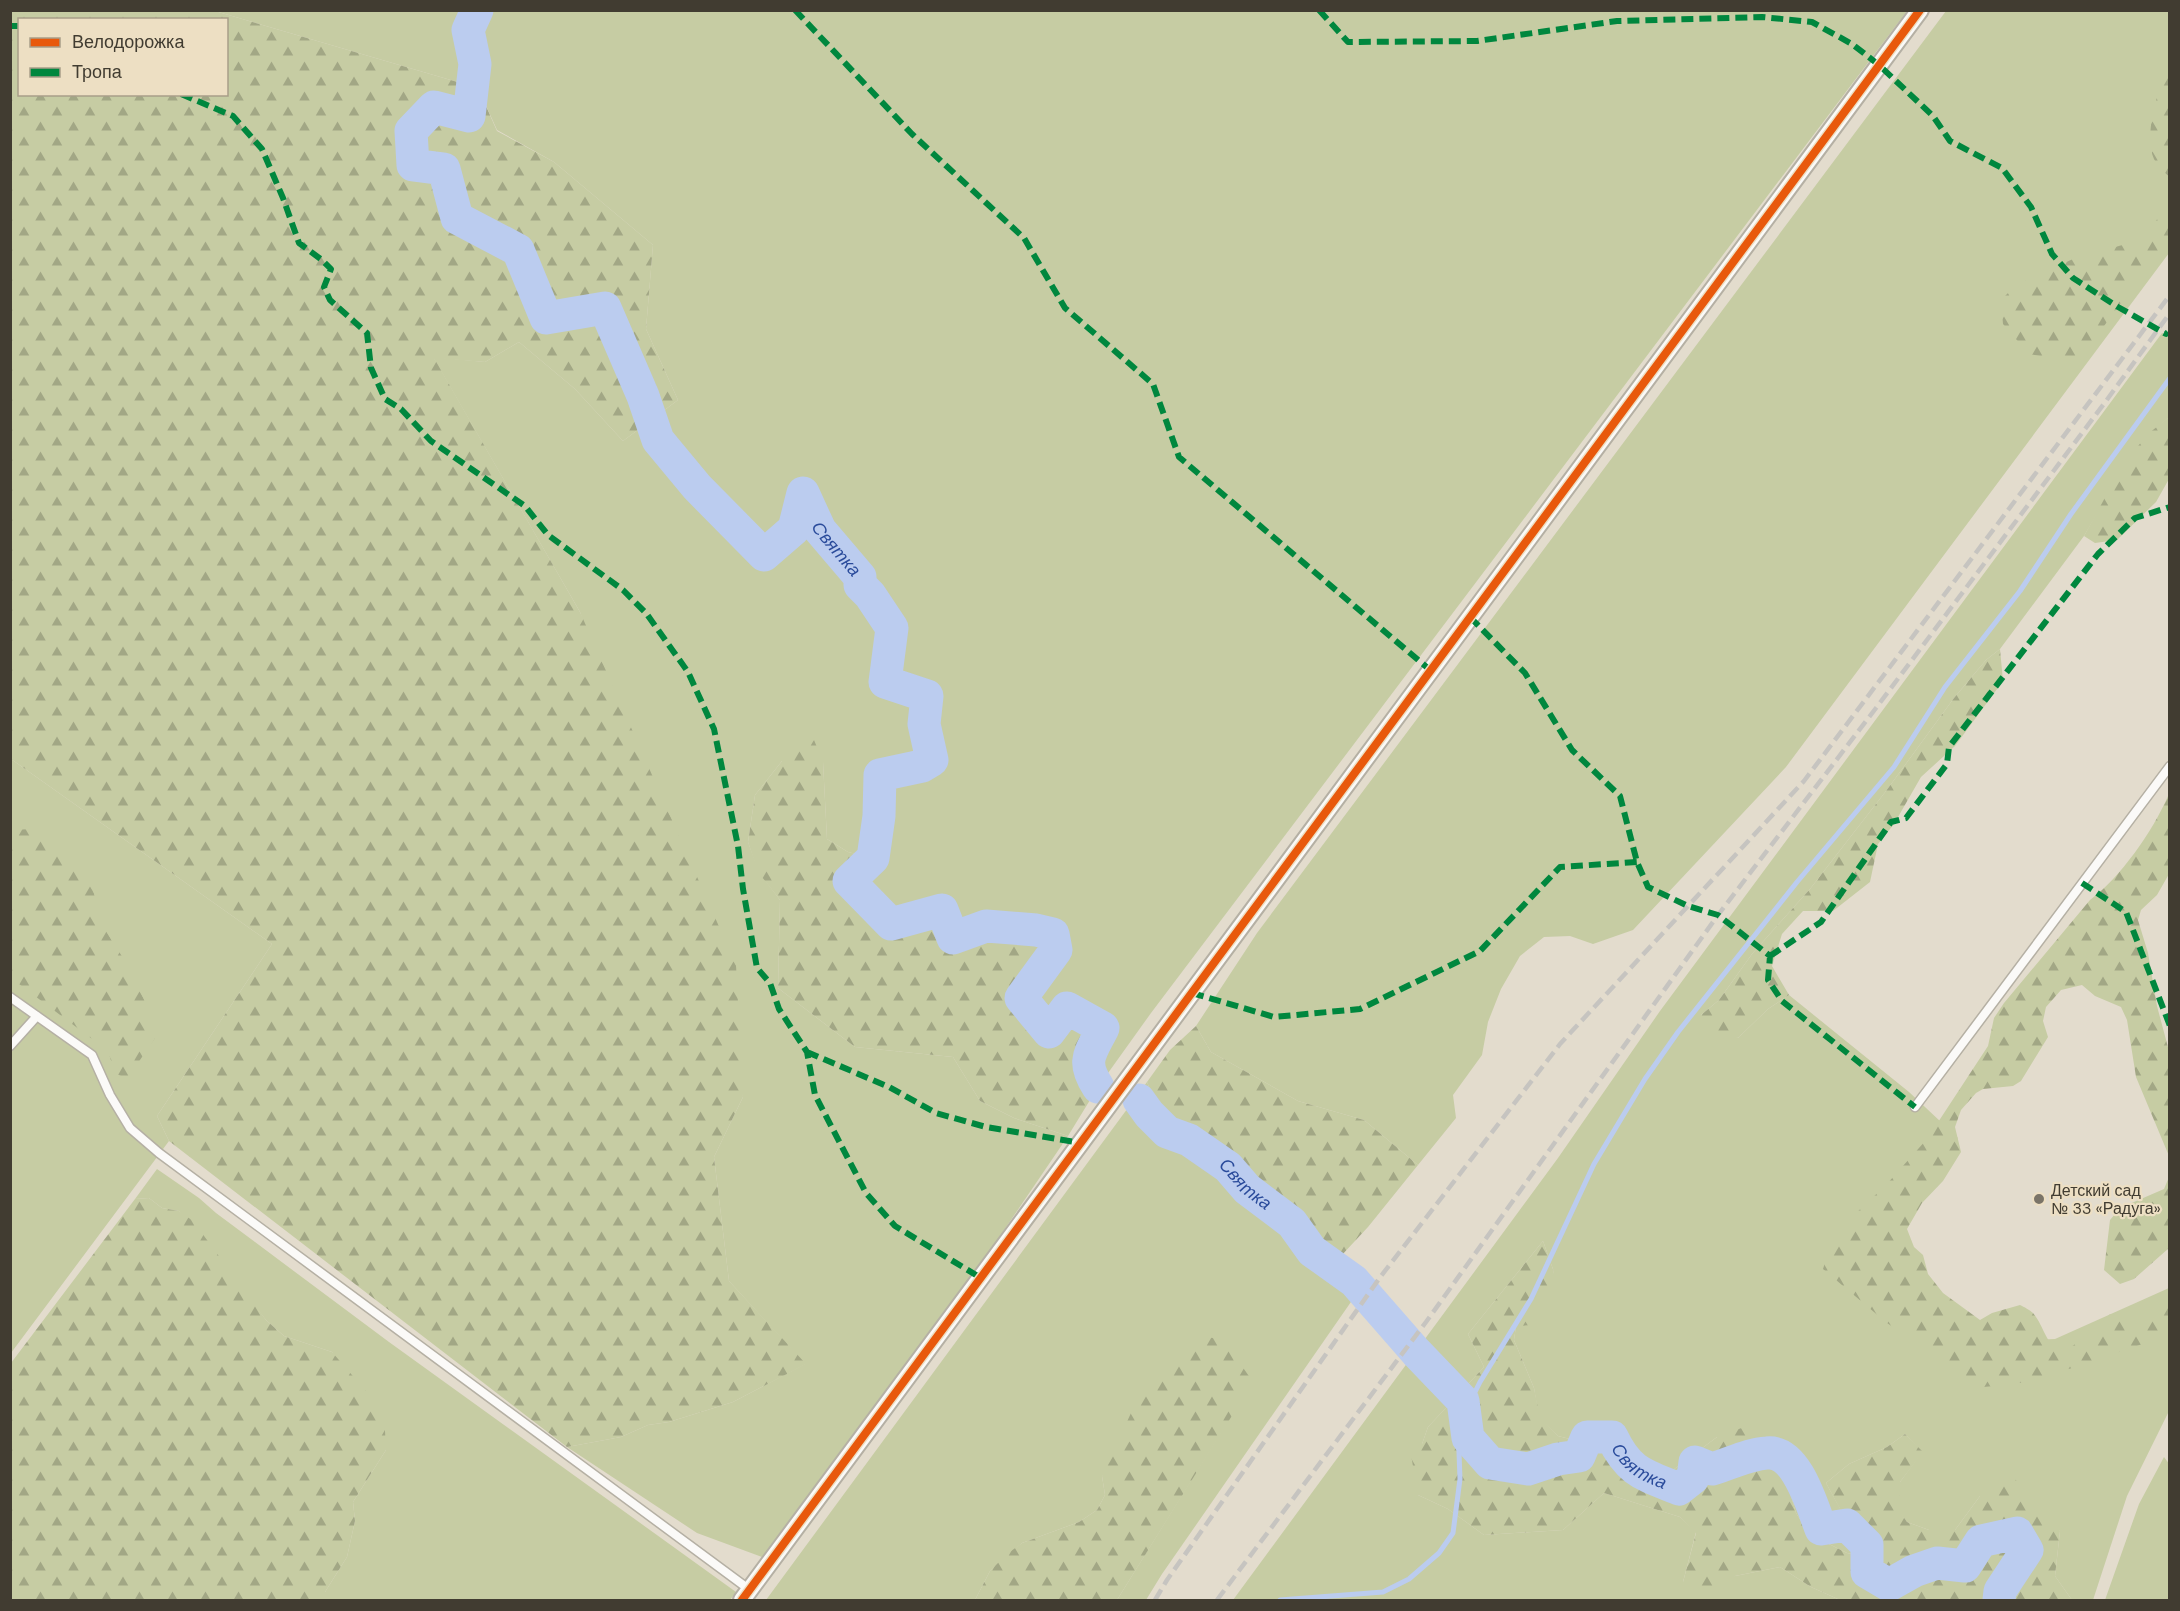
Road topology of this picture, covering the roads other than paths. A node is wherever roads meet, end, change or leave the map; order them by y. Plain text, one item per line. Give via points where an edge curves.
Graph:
1 (1920, 10) edge
2 (2169, 766) edge
3 (10, 997) edge
4 (37, 1016) junction
5 (10, 1046) edge
6 (1914, 1107) dead end
7 (746, 1595) edge

1 - 7 street
2 - 6 lane
3 - 4 lane
4 - 5 lane
4 - 7 lane via 92,1055 130,1128 159,1153

